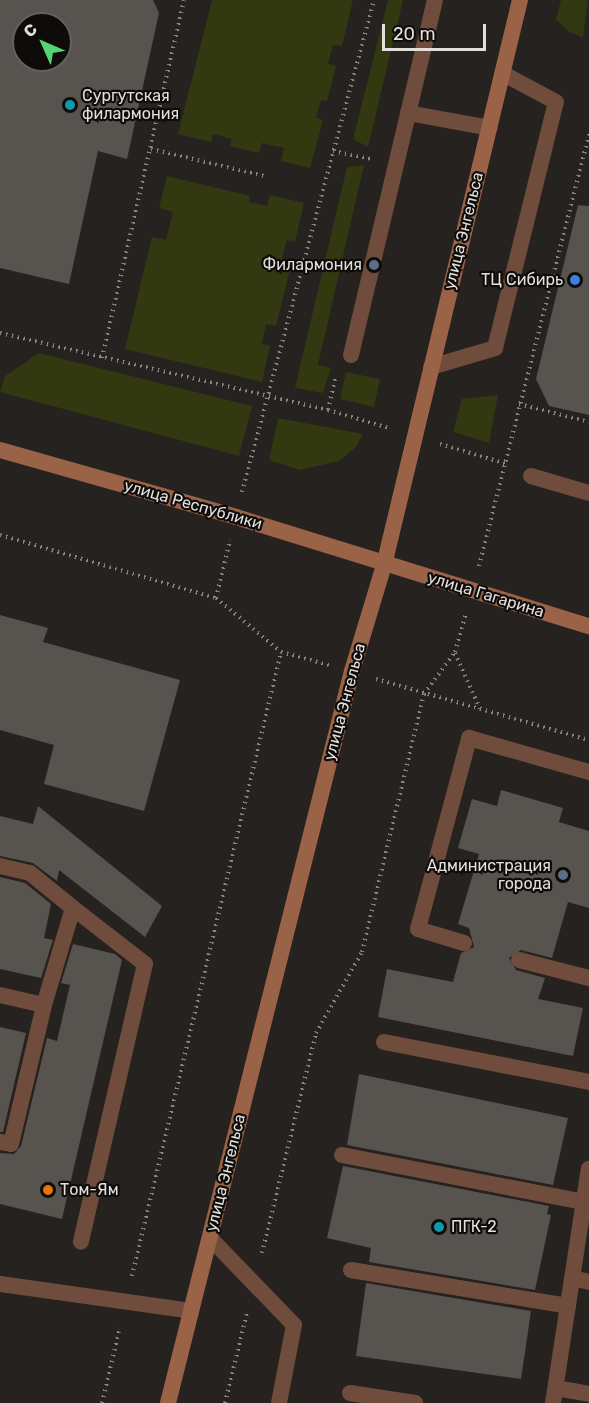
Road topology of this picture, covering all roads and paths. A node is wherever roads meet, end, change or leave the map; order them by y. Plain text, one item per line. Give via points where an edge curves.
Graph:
1 (184, 0) edge
2 (374, 0) edge
3 (435, 0) edge
4 (520, 0) edge
5 (502, 74) junction
6 (408, 113) junction
7 (490, 128) junction
8 (589, 134) edge
9 (151, 149) junction
10 (333, 151) junction
11 (396, 165) junction
12 (264, 176) dead end
13 (0, 333) edge
14 (351, 355) joint
15 (102, 358) junction
16 (431, 367) junction
17 (267, 397) junction
18 (519, 404) junction
19 (328, 410) junction
20 (589, 422) edge
21 (415, 436) junction
22 (0, 450) edge
23 (505, 464) junction
24 (531, 476) joint
25 (589, 493) edge
26 (236, 517) junction
27 (0, 535) edge
28 (384, 564) junction
29 (472, 592) junction
30 (216, 598) junction
31 (589, 626) edge
32 (281, 652) junction
33 (455, 652) junction
34 (352, 671) junction
35 (424, 694) junction
36 (480, 709) junction
37 (469, 738) junction
38 (589, 740) edge
39 (589, 772) edge
40 (0, 866) edge
41 (73, 908) junction
42 (464, 943) dead end
43 (519, 960) dead end
44 (589, 978) edge
45 (0, 995) edge
46 (44, 1005) junction
47 (384, 1042) dead end
48 (589, 1082) edge
49 (0, 1142) edge
50 (342, 1155) dead end
51 (589, 1169) edge
52 (586, 1202) edge
53 (210, 1238) junction
54 (81, 1242) dead end
55 (351, 1270) dead end
56 (572, 1278) junction
57 (255, 1281) junction
58 (589, 1282) edge
59 (0, 1284) edge
60 (126, 1303) junction
61 (568, 1306) junction
62 (191, 1311) junction
63 (350, 1393) dead end
64 (589, 1394) edge
65 (554, 1396) edge
66 (102, 1403) edge
67 (168, 1403) edge
68 (225, 1403) edge
69 (279, 1403) edge
70 (415, 1403) edge

1 - 9 path
2 - 10 path
3 - 6 lane
4 - 5 main road, улица Энгельса
5 - 7 main road, улица Энгельса
5 - 16 lane via 556,102 495,348
6 - 7 lane
6 - 11 lane
7 - 16 main road, улица Энгельса
8 - 18 path
9 - 12 path
9 - 15 path
10 - 11 path
10 - 17 path
11 - 14 lane
13 - 15 path
14 - 19 path via 333,380
15 - 17 path
16 - 21 main road, улица Энгельса
17 - 19 path
17 - 26 path
18 - 20 path
18 - 23 path
19 - 21 path
21 - 23 path
21 - 28 main road, улица Энгельса
22 - 26 main road, улица Республики
23 - 24 path
23 - 29 path
24 - 25 lane
26 - 28 main road, улица Республики
26 - 30 path
27 - 30 path
28 - 29 main road, улица Гагарина
28 - 34 main road, улица Энгельса
29 - 31 main road, улица Гагарина
29 - 33 path
30 - 32 path
32 - 34 path
32 - 60 path
33 - 35 path
33 - 36 path
34 - 35 path
34 - 53 main road, улица Энгельса
35 - 36 path
35 - 57 path via 362,952 316,1032
36 - 37 path
36 - 38 path
37 - 39 lane
37 - 42 lane via 418,929
40 - 41 lane via 30,873
41 - 46 lane
41 - 54 lane via 146,964
43 - 44 lane
45 - 46 lane
46 - 49 lane via 11,1144
47 - 48 lane
50 - 52 lane
51 - 52 lane
52 - 56 lane
53 - 57 lane
53 - 62 main road, улица Энгельса
55 - 61 lane
56 - 58 lane
56 - 61 lane
57 - 68 path
57 - 69 lane via 294,1325
59 - 60 lane
60 - 62 lane
60 - 66 path
61 - 65 lane
62 - 67 main road, улица Энгельса
63 - 70 lane
64 - 65 lane

